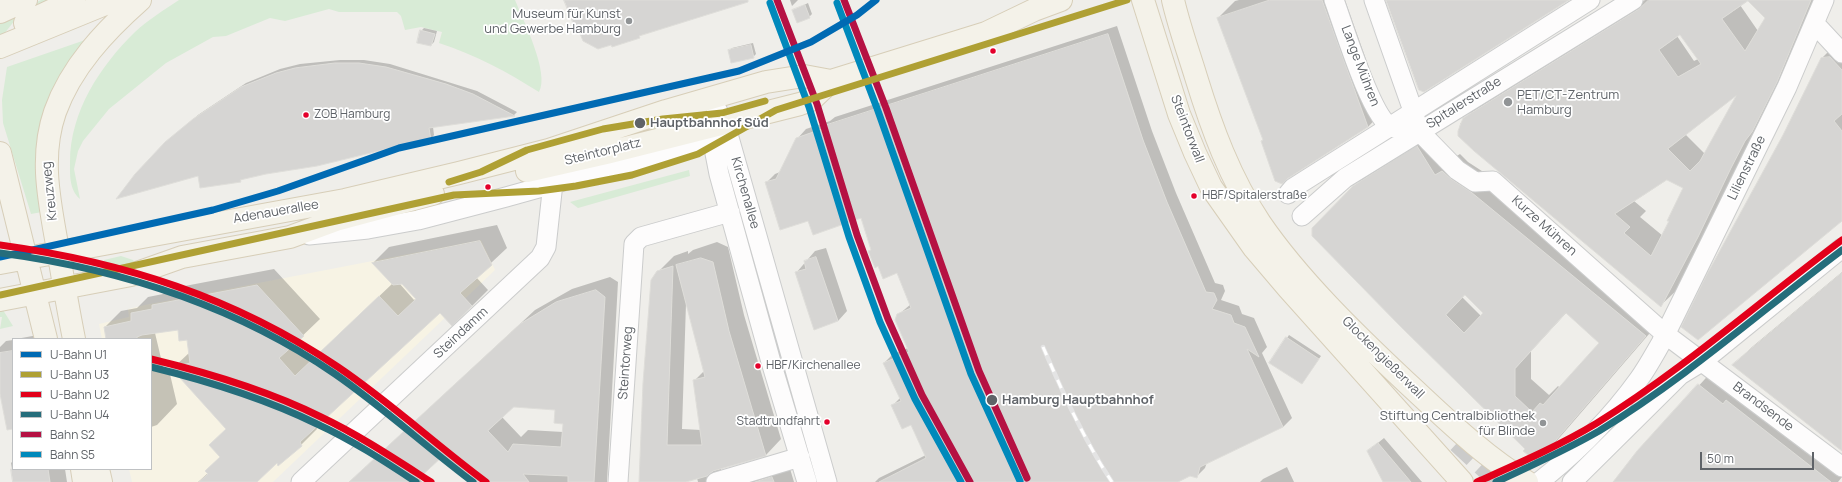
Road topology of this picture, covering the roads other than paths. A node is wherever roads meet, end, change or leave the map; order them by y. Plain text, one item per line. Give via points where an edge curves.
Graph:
1 (26, 0) edge
2 (74, 0) edge
3 (115, 0) edge
4 (140, 0) edge
5 (1061, 0) edge
6 (1143, 0) edge
7 (1173, 0) edge
8 (1334, 0) edge
9 (1374, 0) edge
10 (1590, 0) edge
11 (1632, 0) edge
12 (1824, 0) edge
13 (0, 12) edge
14 (1815, 24) junction
15 (2, 50) edge
16 (1842, 53) edge
17 (831, 81) junction
18 (711, 98) junction
19 (1414, 112) junction
20 (1391, 127) junction
21 (715, 129) junction
22 (1419, 131) junction
23 (0, 153) edge
24 (551, 166) junction
25 (1288, 194) dead end
26 (730, 212) junction
27 (1302, 216) dead end
28 (1262, 242) junction
29 (1842, 248) edge
30 (58, 252) junction
31 (26, 258) junction
32 (0, 263) edge
33 (64, 288) junction
34 (35, 293) junction
35 (0, 300) edge
36 (1665, 334) junction
37 (46, 338) edge
38 (74, 338) edge
39 (1703, 361) junction
40 (800, 457) junction
41 (1842, 467) edge
42 (82, 470) edge
43 (98, 470) edge
44 (808, 480) edge
45 (84, 482) edge
46 (101, 482) edge
47 (301, 482) edge
48 (618, 482) edge
49 (716, 482) edge
50 (827, 482) edge
51 (1462, 482) edge
52 (1528, 482) edge
53 (1539, 482) edge
54 (1572, 482) edge

1 - 13 main road
2 - 15 main road via 26,22
3 - 15 main road
4 - 30 main road, Kreuzweg via 103,37 76,70 55,114 48,146 46,178
5 - 17 main road via 986,32
6 - 28 main road, Steintorwall via 1179,114 1211,187
7 - 28 main road, Steintorwall via 1214,135
8 - 20 street, Lange Mühren via 1373,104
9 - 19 street
10 - 19 street, Spitalerstraße
11 - 22 street, Spitalerstraße
12 - 14 street, Lilienstraße
14 - 16 street
14 - 36 street, Lilienstraße via 1787,87
17 - 18 main road, Steintorplatz via 810,76 796,77 753,85
17 - 21 main road, Steintorplatz via 811,100
18 - 21 street, Kirchenallee
18 - 24 main road, Steintorplatz
19 - 20 street, Spitalerstraße
19 - 22 street, Kurze Mühren
20 - 22 street
20 - 25 street, Spitalerstraße via 1293,188
21 - 24 main road, Steintorplatz
21 - 26 street, Kirchenallee
21 - 50 street, Kirchenallee
22 - 27 street, Spitalerstraße via 1345,178
22 - 36 street, Kurze Mühren via 1457,170 1475,182 1493,181
23 - 31 main road
24 - 30 main road, Adenauerallee
24 - 33 main road, Adenauerallee via 336,220 290,237 182,257 132,275
24 - 47 street, Steindamm via 546,247 540,258
26 - 40 street, Kirchenallee
26 - 48 street, Steintorweg via 641,237 634,244
28 - 51 main road, Glockengießerwall via 1330,336
28 - 52 main road, Glockengießerwall via 1311,286 1436,410 1500,464
29 - 39 street
30 - 31 main road, Adenauerallee
30 - 33 main road, Kreuzweg
31 - 32 main road, Adenauerallee
31 - 34 main road
33 - 34 main road, Adenauerallee
33 - 38 main road, Kreuzweg
34 - 35 main road, Adenauerallee
34 - 37 main road
36 - 39 street, Kurze Mühren
36 - 53 street, Lilienstraße via 1639,379 1614,409 1590,437
39 - 41 street, Brandsende
39 - 54 street via 1680,375
40 - 44 street, Kirchenallee
40 - 49 street
42 - 45 main road
43 - 46 main road

